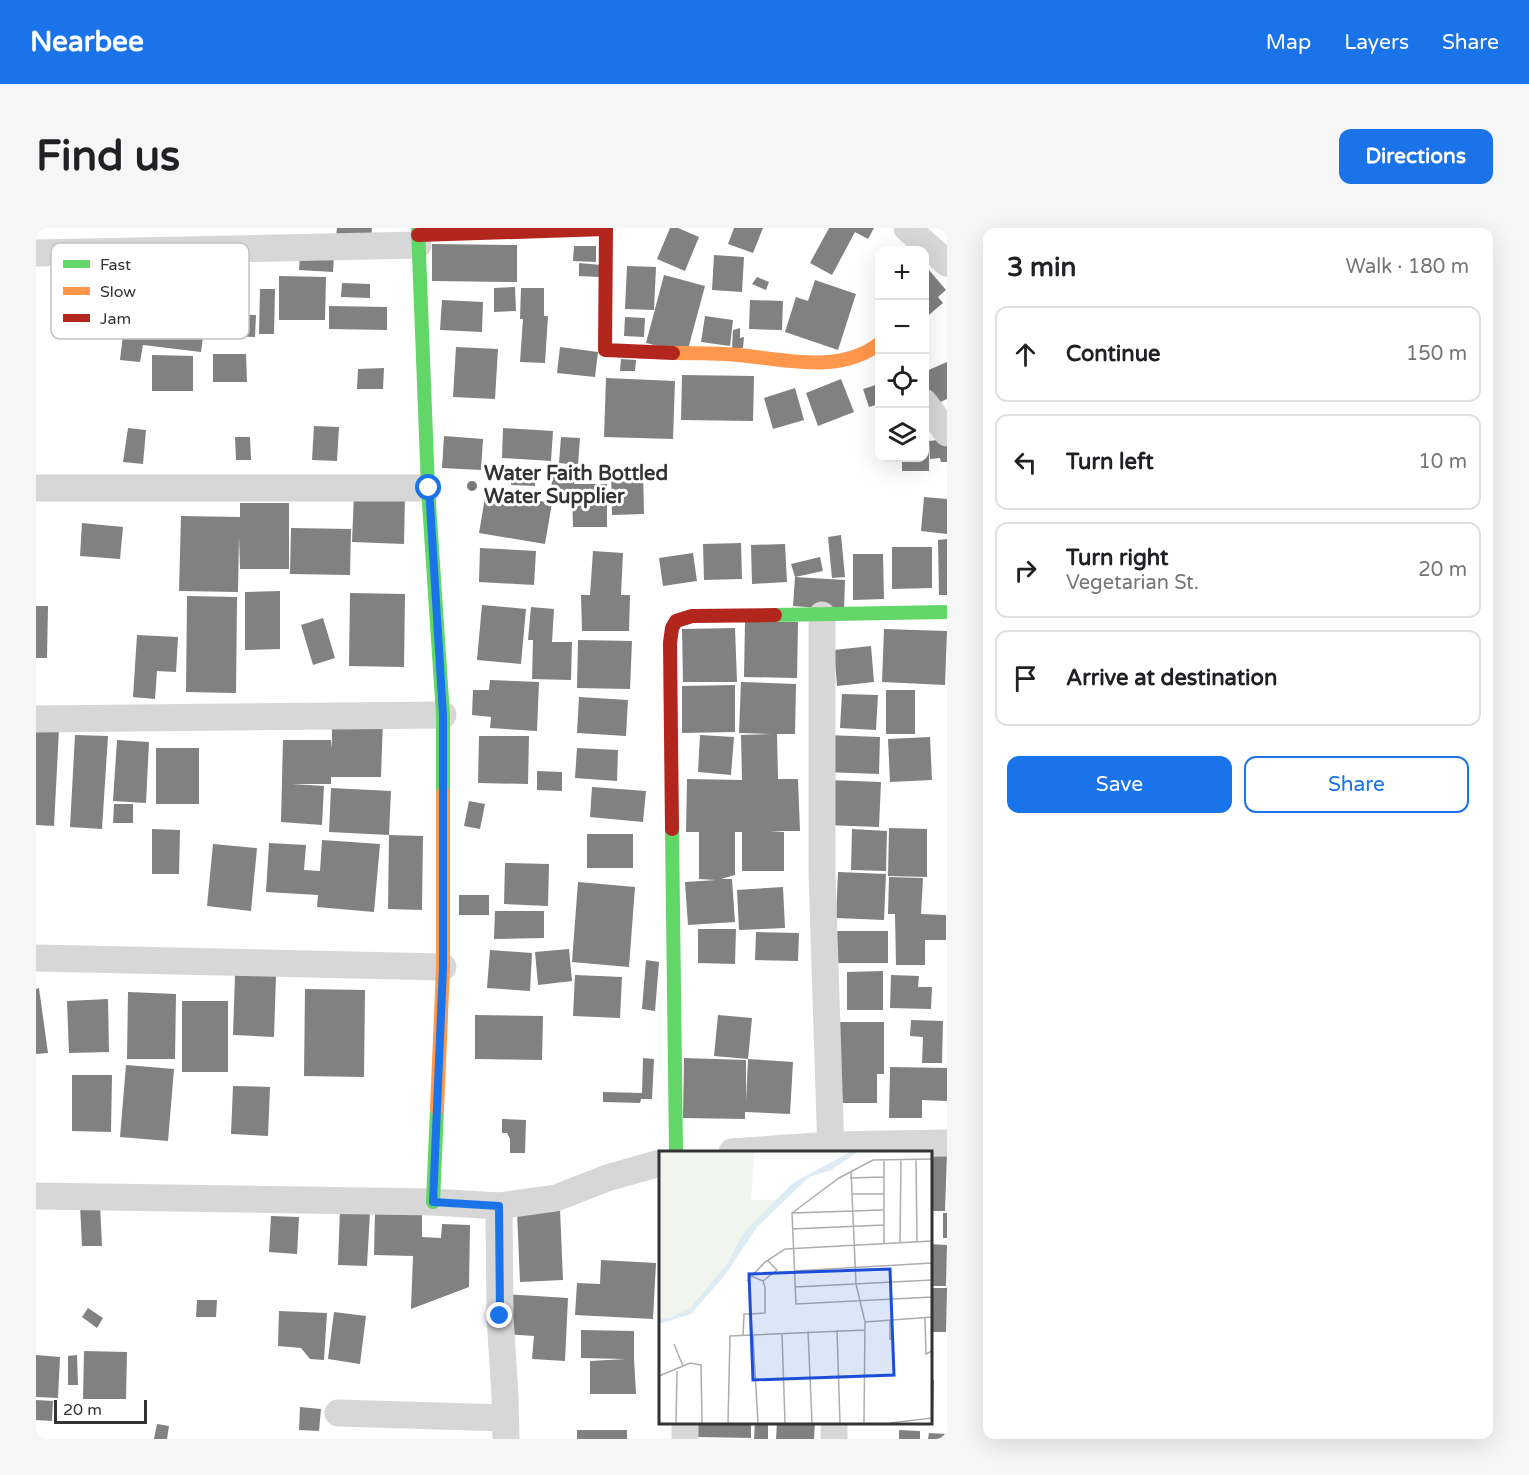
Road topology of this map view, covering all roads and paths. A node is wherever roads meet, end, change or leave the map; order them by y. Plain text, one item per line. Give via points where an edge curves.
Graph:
1 (907, 228) edge
2 (606, 229) edge
3 (418, 236) edge
4 (249, 243) edge
5 (51, 251) edge
6 (36, 252) edge
7 (933, 253) edge
8 (875, 347) edge
9 (928, 408) edge
10 (947, 433) edge
11 (36, 488) edge
12 (429, 488) junction
13 (947, 612) edge
14 (822, 615) junction
15 (443, 715) junction
16 (36, 720) edge
17 (36, 958) edge
18 (443, 967) junction
19 (947, 1143) edge
20 (831, 1149) edge
21 (676, 1151) edge
22 (765, 1151) edge
23 (659, 1163) edge
24 (36, 1196) edge
25 (433, 1202) junction
26 (499, 1206) junction
27 (338, 1413) dead end
28 (685, 1424) edge
29 (506, 1429) edge
30 (686, 1439) edge

1 - 7 street
2 - 3 street
2 - 8 street via 605,350 829,363 855,357
3 - 4 street
3 - 12 street
5 - 6 street
9 - 10 street
11 - 12 street
12 - 15 street
13 - 14 street
14 - 20 street via 822,873
14 - 21 street via 692,616 676,621 672,628
15 - 16 street
15 - 18 street
17 - 18 street
18 - 25 street
19 - 20 street
20 - 22 street
23 - 26 street via 556,1198
24 - 25 street
25 - 26 street
26 - 29 street
27 - 29 street
28 - 30 street

